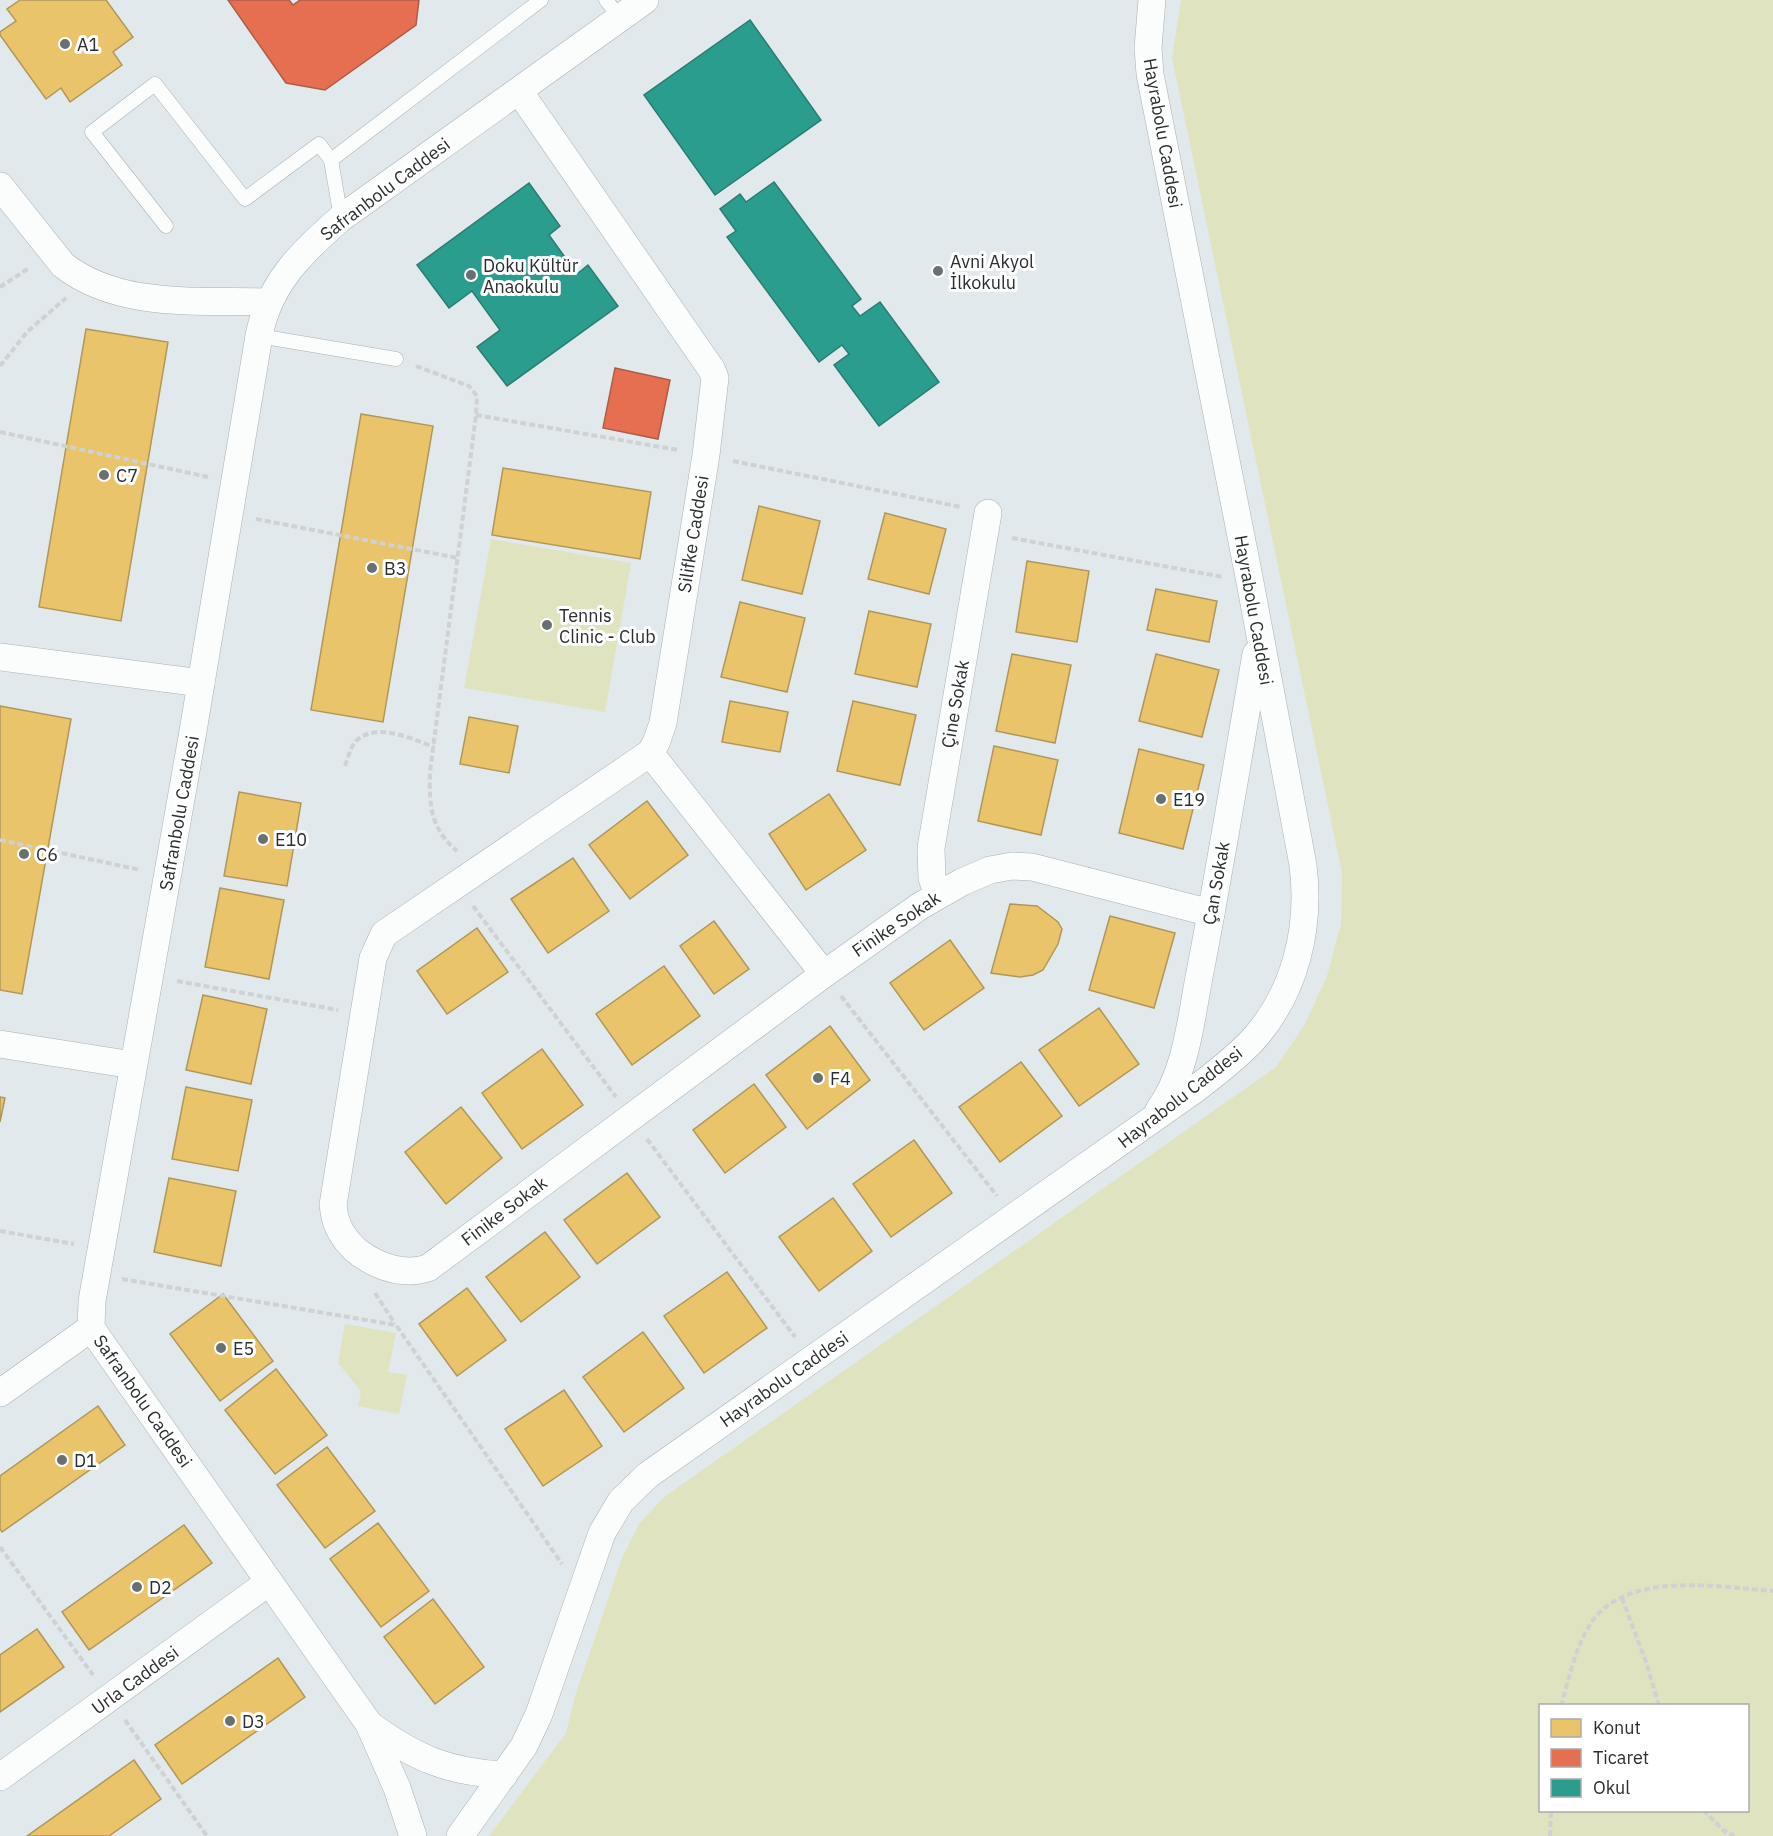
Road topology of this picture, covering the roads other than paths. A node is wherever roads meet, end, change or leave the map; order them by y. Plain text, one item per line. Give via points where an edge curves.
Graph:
1 (541, 0) edge
2 (645, 0) edge
3 (1152, 0) edge
4 (613, 9) edge
5 (519, 91) junction
6 (332, 160) junction
7 (0, 186) edge
8 (341, 218) junction
9 (166, 226) dead end
10 (268, 302) junction
11 (259, 336) junction
12 (396, 359) road end
13 (986, 523) road end
14 (1258, 635) junction
15 (0, 657) edge
16 (201, 683) junction
17 (650, 753) junction
18 (938, 895) junction
19 (1211, 913) junction
20 (824, 974) junction
21 (0, 1044) edge
22 (133, 1065) junction
23 (1150, 1123) junction
24 (91, 1328) junction
25 (0, 1393) edge
26 (269, 1582) junction
27 (369, 1724) junction
28 (504, 1775) junction
29 (0, 1777) edge
30 (463, 1831) edge
31 (413, 1836) edge

1 - 6 lane
2 - 4 street, Safranbolu Caddesi
3 - 14 street, Hayrabolu Caddesi via 1148,21 1150,74
4 - 5 street, Safranbolu Caddesi
5 - 8 street, Safranbolu Caddesi
5 - 17 street, Silifke Caddesi via 712,370 715,386 706,455 663,723
6 - 8 lane
6 - 9 lane via 319,144 245,199 154,84 92,132
7 - 10 street via 52,254 68,269 101,288 139,297
8 - 10 street, Safranbolu Caddesi via 297,260
10 - 11 street, Safranbolu Caddesi
11 - 12 lane
11 - 16 street, Safranbolu Caddesi
13 - 18 street, Çine Sokak via 931,848 932,878
14 - 19 street, Çan Sokak
14 - 23 street, Hayrabolu Caddesi via 1303,865 1306,903 1299,952 1284,994 1251,1042
15 - 16 street
16 - 22 street, Safranbolu Caddesi
17 - 20 street
17 - 20 street, Finike Sokak via 384,934 373,958 333,1205 341,1233 365,1257 383,1266 429,1268
18 - 19 street, Finike Sokak via 990,870 1022,866
18 - 20 street, Finike Sokak
19 - 23 street, Çan Sokak via 1178,1074
21 - 22 street
22 - 24 street, Safranbolu Caddesi via 90,1315
23 - 28 street, Hayrabolu Caddesi via 648,1475 621,1501 595,1550 539,1714
24 - 25 street
24 - 26 street, Safranbolu Caddesi
26 - 27 street, Safranbolu Caddesi
26 - 29 street, Urla Caddesi
27 - 28 street, Safranbolu Caddesi via 421,1757 464,1771
27 - 31 street, Safranbolu Caddesi
28 - 30 street, Hayrabolu Caddesi

